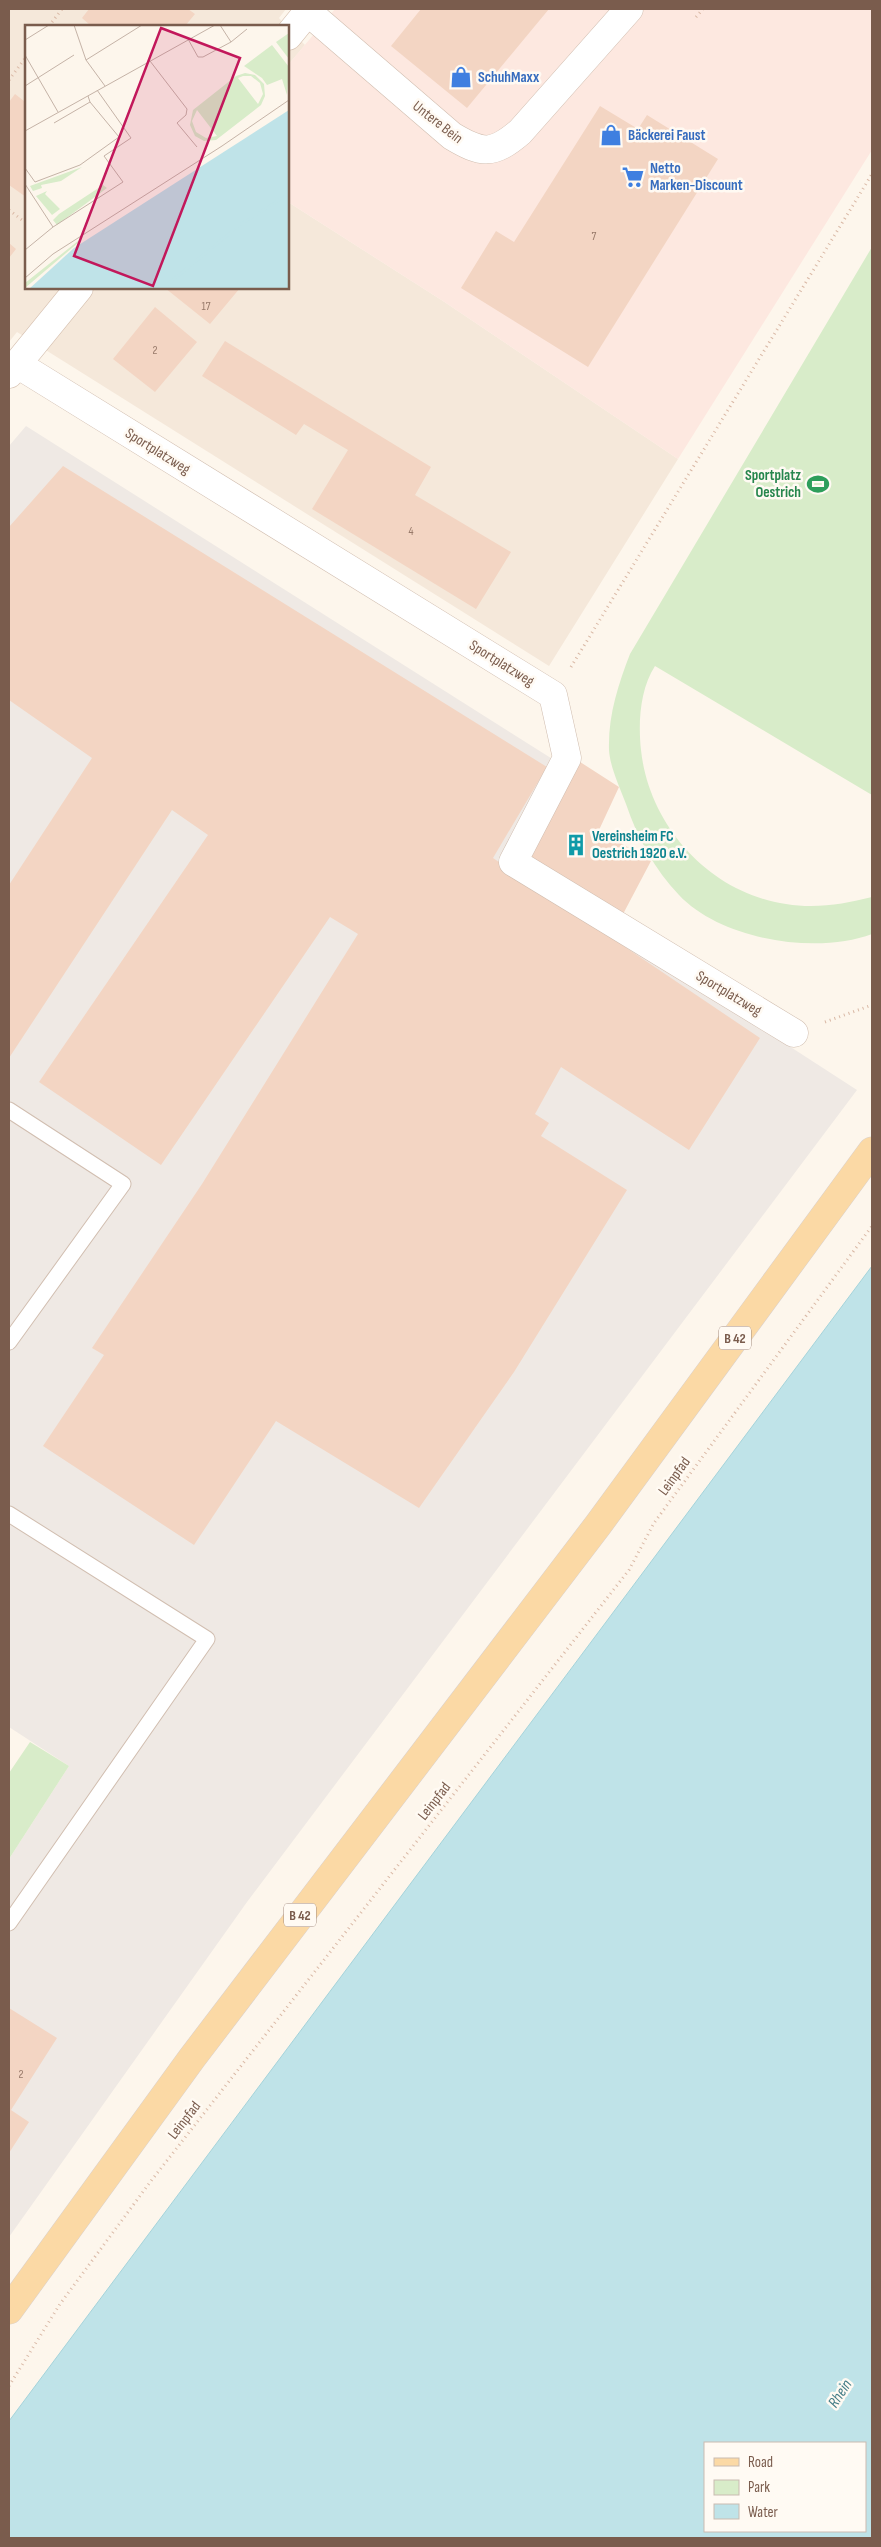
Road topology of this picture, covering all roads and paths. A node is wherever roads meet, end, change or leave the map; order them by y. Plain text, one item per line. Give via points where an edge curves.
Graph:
1 (62, 9) edge
2 (629, 9) edge
3 (703, 9) edge
4 (309, 10) edge
5 (696, 17) dead end
6 (50, 25) edge
7 (289, 35) edge
8 (25, 58) edge
9 (9, 80) edge
10 (872, 174) edge
11 (9, 210) edge
12 (25, 222) edge
13 (78, 289) edge
14 (13, 369) edge
15 (554, 695) junction
16 (872, 1005) edge
17 (794, 1033) joint
18 (9, 1110) edge
19 (872, 1151) edge
20 (872, 1226) edge
21 (9, 1342) edge
22 (9, 1514) edge
23 (9, 1923) edge
24 (9, 2310) edge
25 (9, 2386) edge

1 - 6 path
2 - 4 street, Untere Bein via 520,132 505,146 487,150 468,146 452,136
3 - 5 path
4 - 7 street
8 - 9 path
10 - 15 path
11 - 12 path
13 - 14 street
14 - 15 street, Sportplatzweg
15 - 17 street, Sportplatzweg via 568,758 513,862
16 - 17 path
18 - 21 lane via 122,1184
19 - 24 main road, B 42 via 598,1525 192,2058
20 - 25 path, Leinpfad via 654,1523 629,1570 151,2180 60,2304
22 - 23 lane via 207,1639

